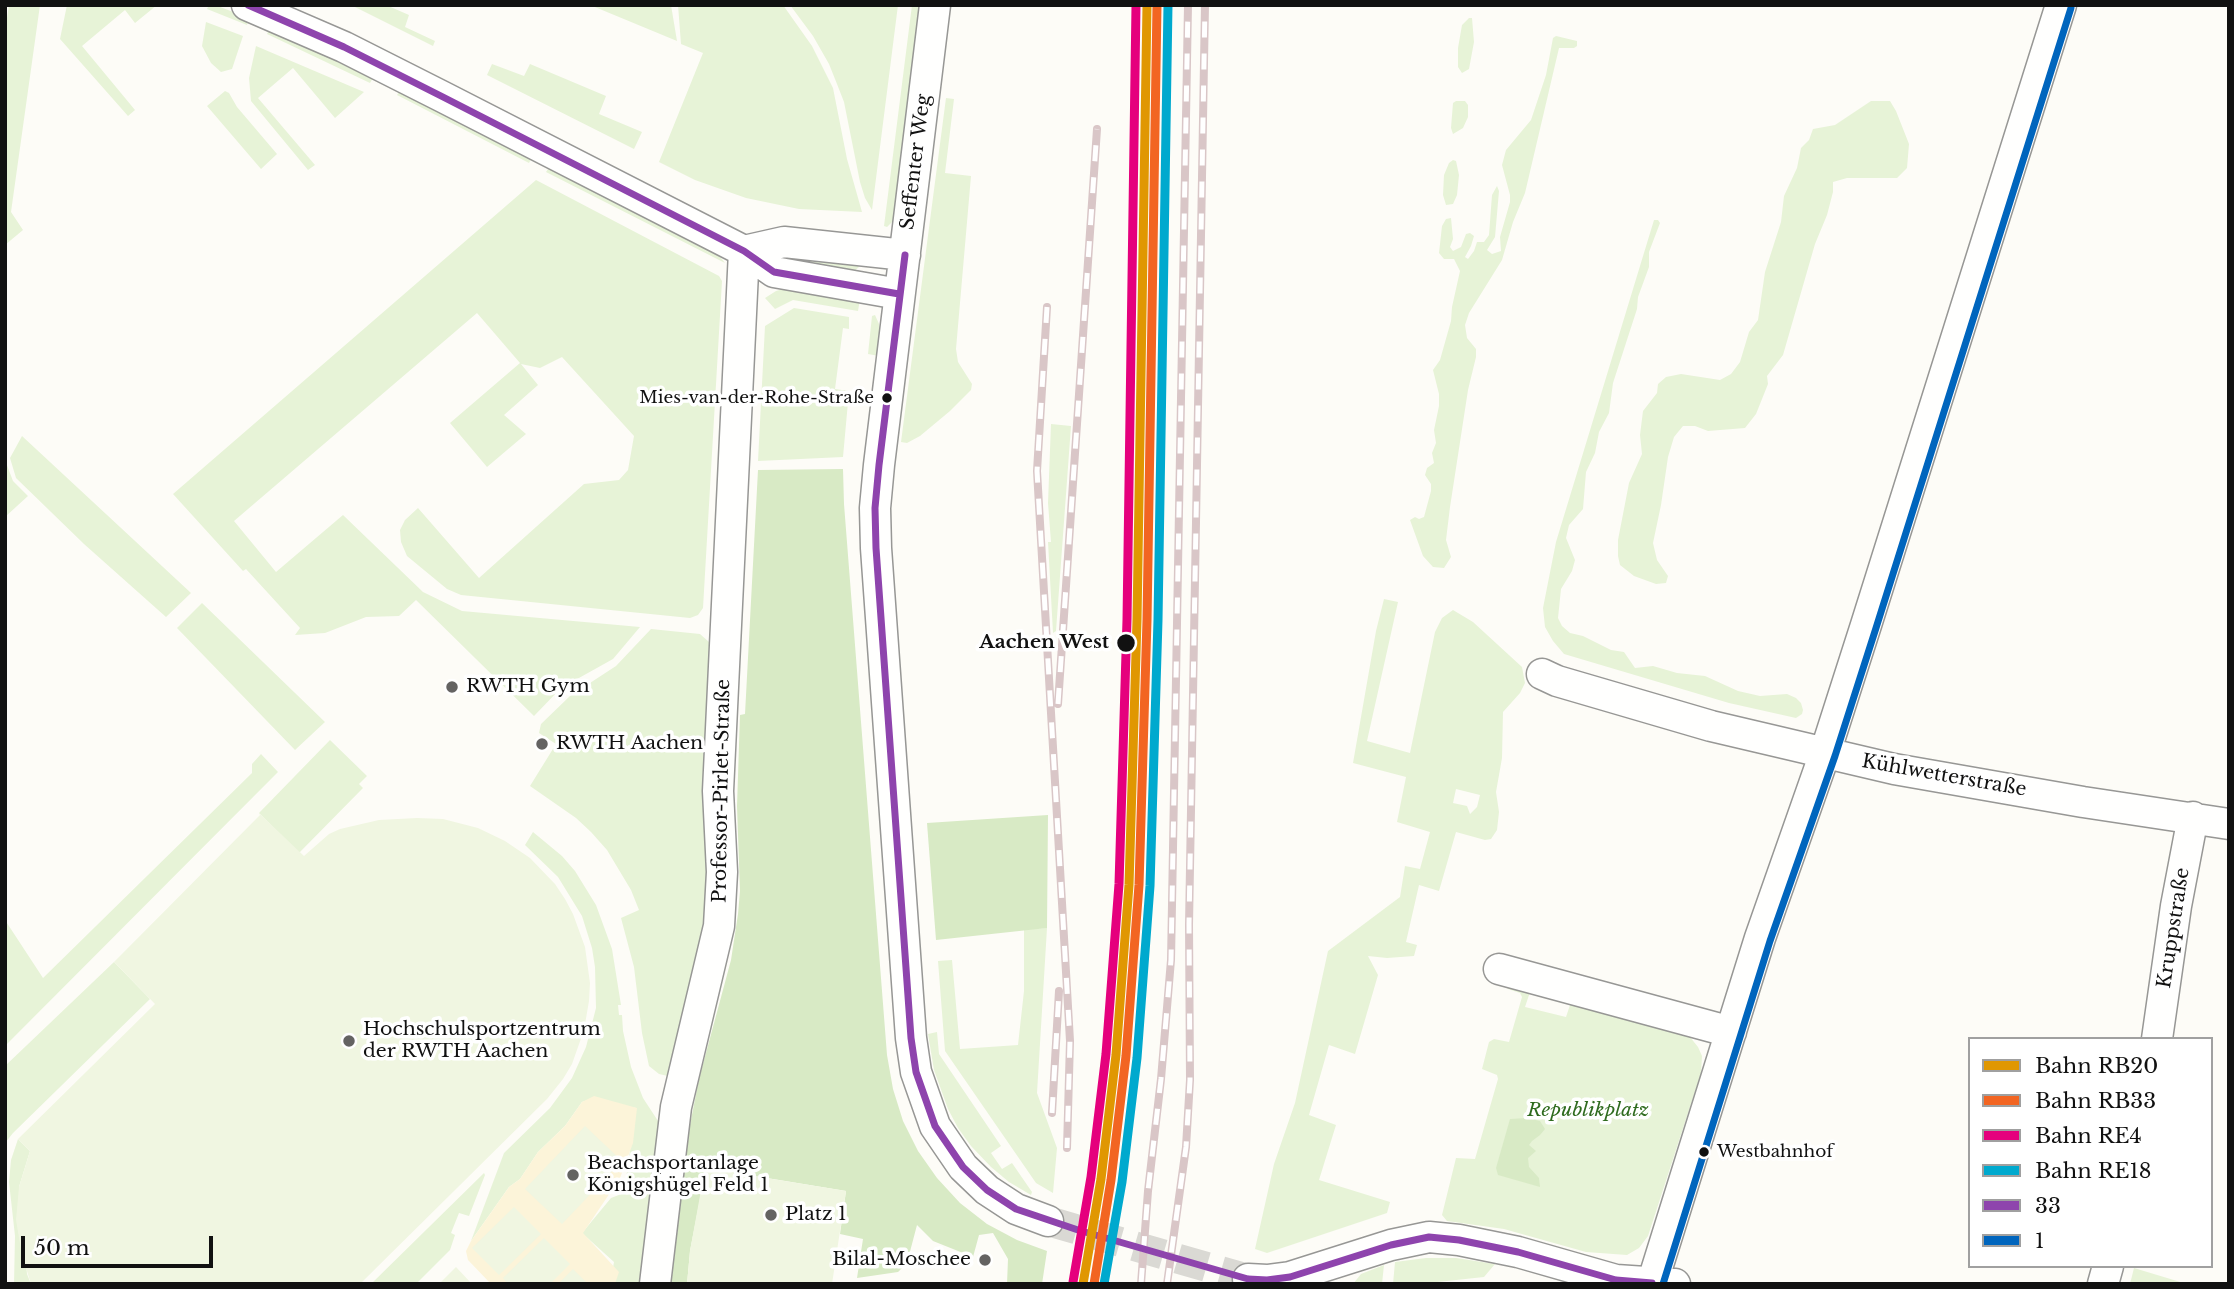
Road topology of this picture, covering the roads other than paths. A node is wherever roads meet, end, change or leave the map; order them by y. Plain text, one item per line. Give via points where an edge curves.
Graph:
1 (247, 5) edge
2 (935, 5) edge
3 (2061, 5) edge
4 (744, 251) junction
5 (905, 255) junction
6 (900, 294) junction
7 (1542, 674) dead end
8 (1825, 752) junction
9 (2193, 817) junction
10 (2229, 824) edge
11 (1499, 969) dead end
12 (1731, 1032) junction
13 (2157, 1037) edge
14 (1048, 1221) tunnel mouth
15 (1331, 1275) edge
16 (1248, 1279) dead end
17 (1660, 1283) edge
18 (655, 1284) edge

1 - 4 street via 344,47
2 - 5 street, Seffenter Weg
3 - 8 street
4 - 5 street via 784,243
4 - 6 street via 774,272
4 - 18 street, Professor-Pirlet-Straße via 718,791 719,926 682,1074
5 - 6 street, Seffenter Weg
6 - 14 street, Seffenter Weg via 875,508 916,1072 935,1126 963,1167 1016,1209
7 - 8 street, Kühlwetterstraße via 1711,726
8 - 9 street, Kühlwetterstraße via 1894,769
8 - 12 street
9 - 10 street, Kühlwetterstraße
9 - 13 street, Kruppstraße
11 - 12 street
12 - 17 street
15 - 16 street
15 - 17 street via 1379,1249 1429,1237 1518,1252 1616,1280

